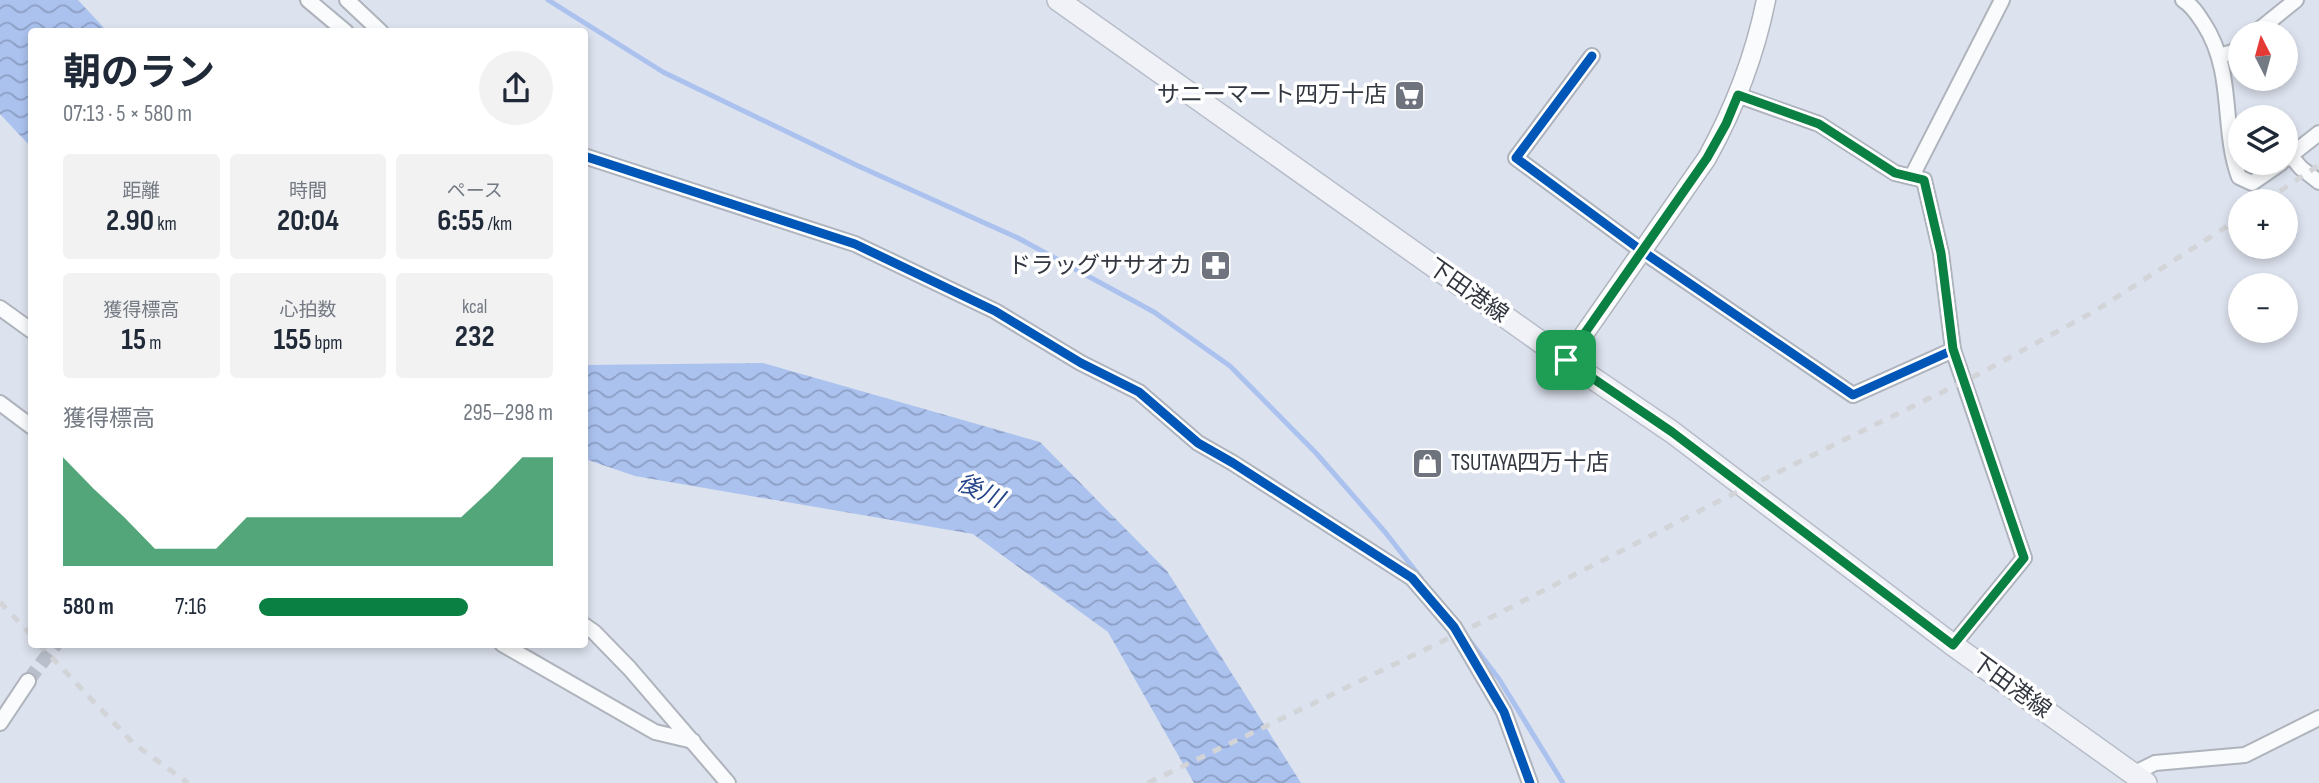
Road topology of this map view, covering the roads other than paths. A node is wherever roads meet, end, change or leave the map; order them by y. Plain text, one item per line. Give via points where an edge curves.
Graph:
1 (308, 0) edge
2 (347, 0) edge
3 (1058, 0) edge
4 (1766, 0) edge
5 (2002, 0) edge
6 (2183, 0) edge
7 (2296, 0) edge
8 (2270, 21) edge
9 (341, 28) edge
10 (377, 28) edge
11 (2228, 53) edge
12 (1592, 56) dead end
13 (2219, 56) junction
14 (1738, 95) junction
15 (2228, 105) edge
16 (2319, 133) edge
17 (2298, 150) edge
18 (588, 157) edge
19 (2298, 168) edge
20 (2238, 175) edge
21 (2263, 175) edge
22 (1912, 176) junction
23 (2319, 183) edge
24 (1642, 251) junction
25 (0, 308) edge
26 (28, 328) edge
27 (1953, 349) junction
28 (1566, 360) junction
29 (0, 403) edge
30 (28, 424) edge
31 (588, 628) edge
32 (1953, 645) junction
33 (509, 648) edge
34 (28, 681) tunnel mouth
35 (2319, 718) edge
36 (0, 723) edge
37 (693, 741) junction
38 (2139, 778) edge
39 (728, 783) edge
40 (1530, 783) edge

1 - 9 street
2 - 10 street
3 - 28 main road, 下田港線
4 - 14 street
5 - 22 street
6 - 13 street via 2192,5
7 - 8 street
11 - 13 street
12 - 24 street via 1516,159
13 - 15 street
14 - 22 street via 1819,124 1895,173
14 - 24 street via 1707,158
16 - 17 street
18 - 40 street via 855,244 995,311 1139,393 1198,443 1412,578 1454,627 1504,712
19 - 23 street
20 - 21 street via 2252,183
22 - 27 street via 1924,180 1941,253
24 - 27 street via 1853,395
24 - 28 street
25 - 26 street
27 - 32 street via 2024,558
28 - 32 main road, 下田港線 via 1672,432
29 - 30 street
31 - 37 street
32 - 38 main road, 下田港線
33 - 37 street via 655,732
34 - 36 street
35 - 38 street via 2245,755 2155,763
37 - 39 street

